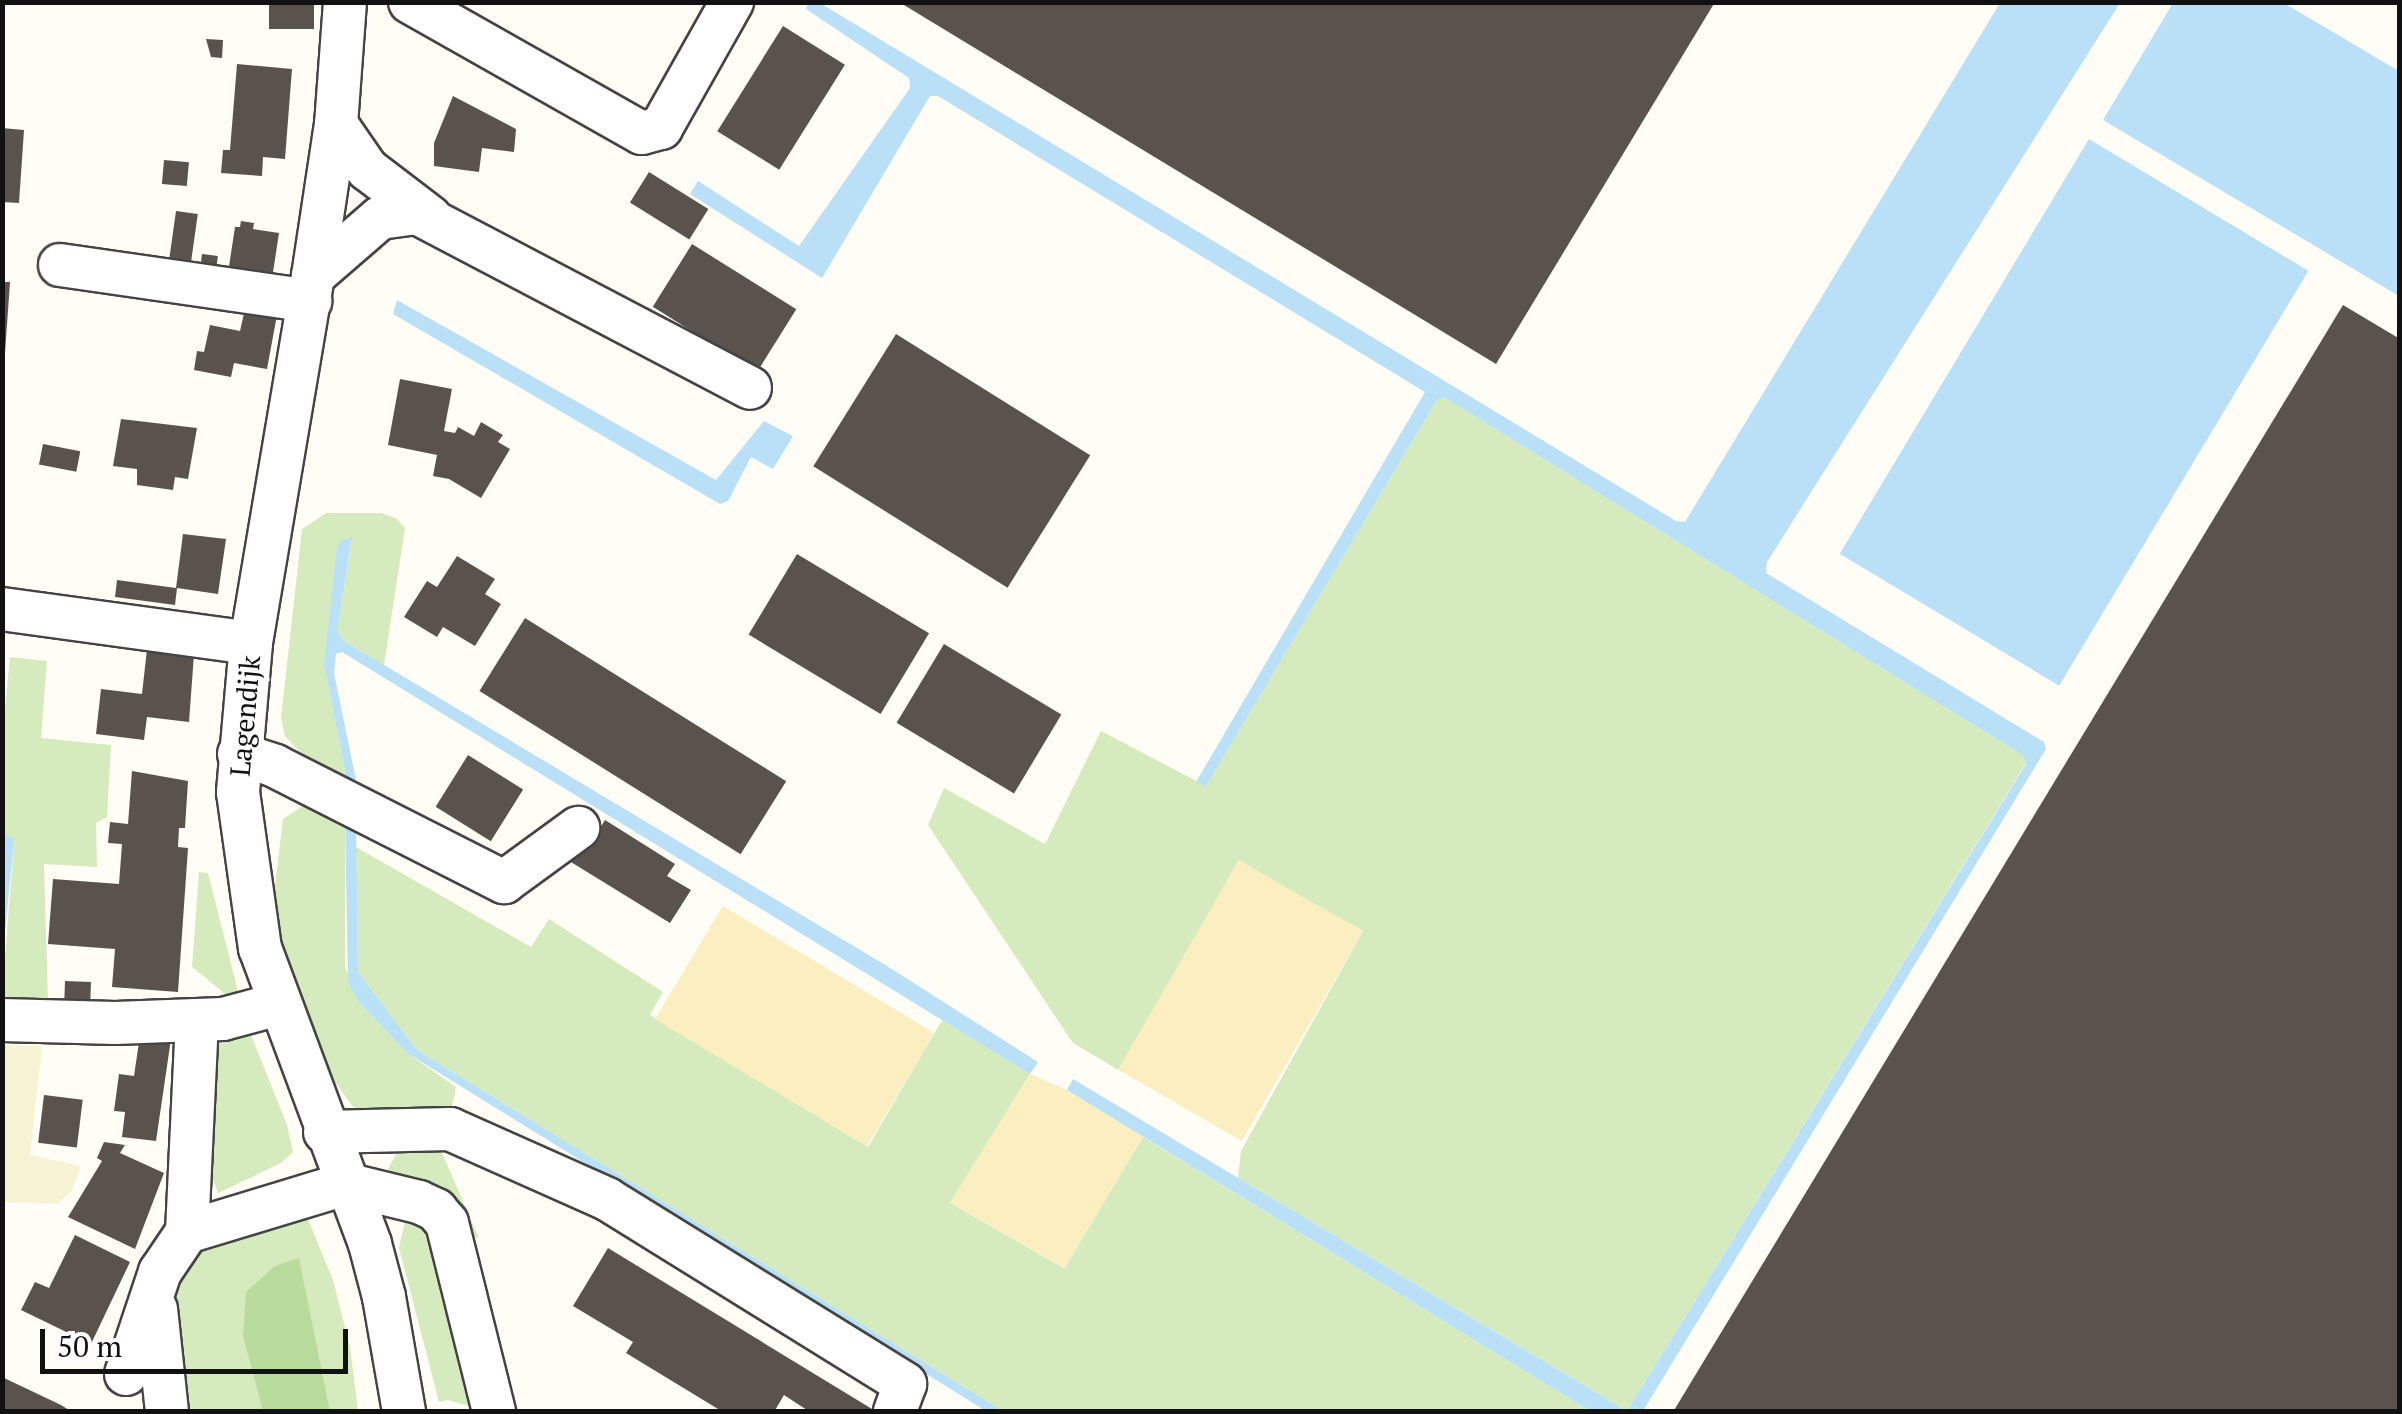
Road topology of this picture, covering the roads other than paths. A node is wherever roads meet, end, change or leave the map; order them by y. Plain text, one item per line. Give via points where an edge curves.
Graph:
1 (345, 2) edge
2 (410, 2) edge
3 (732, 2) edge
4 (336, 124) junction
5 (430, 217) junction
6 (60, 265) dead end
7 (312, 289) junction
8 (750, 388) dead end
9 (2, 609) edge
10 (251, 643) junction
11 (239, 754) junction
12 (578, 828) dead end
13 (279, 1004) junction
14 (2, 1020) edge
15 (197, 1020) junction
16 (324, 1132) junction
17 (345, 1184) junction
18 (187, 1232) junction
19 (155, 1288) junction
20 (126, 1374) dead end
21 (167, 1412) edge
22 (404, 1412) edge
23 (494, 1412) edge
24 (895, 1412) edge

1 - 4 street, Lagendijk
2 - 3 street via 642,132 660,128
4 - 5 street via 367,170
4 - 7 street, Lagendijk
5 - 7 street via 380,218
5 - 8 street
6 - 7 street
7 - 10 street, Lagendijk
9 - 10 street
10 - 11 street, Lagendijk
11 - 12 street via 504,882
11 - 13 street, Lagendijk via 254,916
13 - 15 street
13 - 16 street, Lagendijk
14 - 15 street
15 - 18 street
16 - 17 street, Lagendijk
16 - 24 street via 450,1129 607,1199 905,1384
17 - 18 street
17 - 22 street, Lagendijk via 384,1298
17 - 23 street via 420,1202 447,1224
18 - 19 street
19 - 20 street
19 - 21 street

